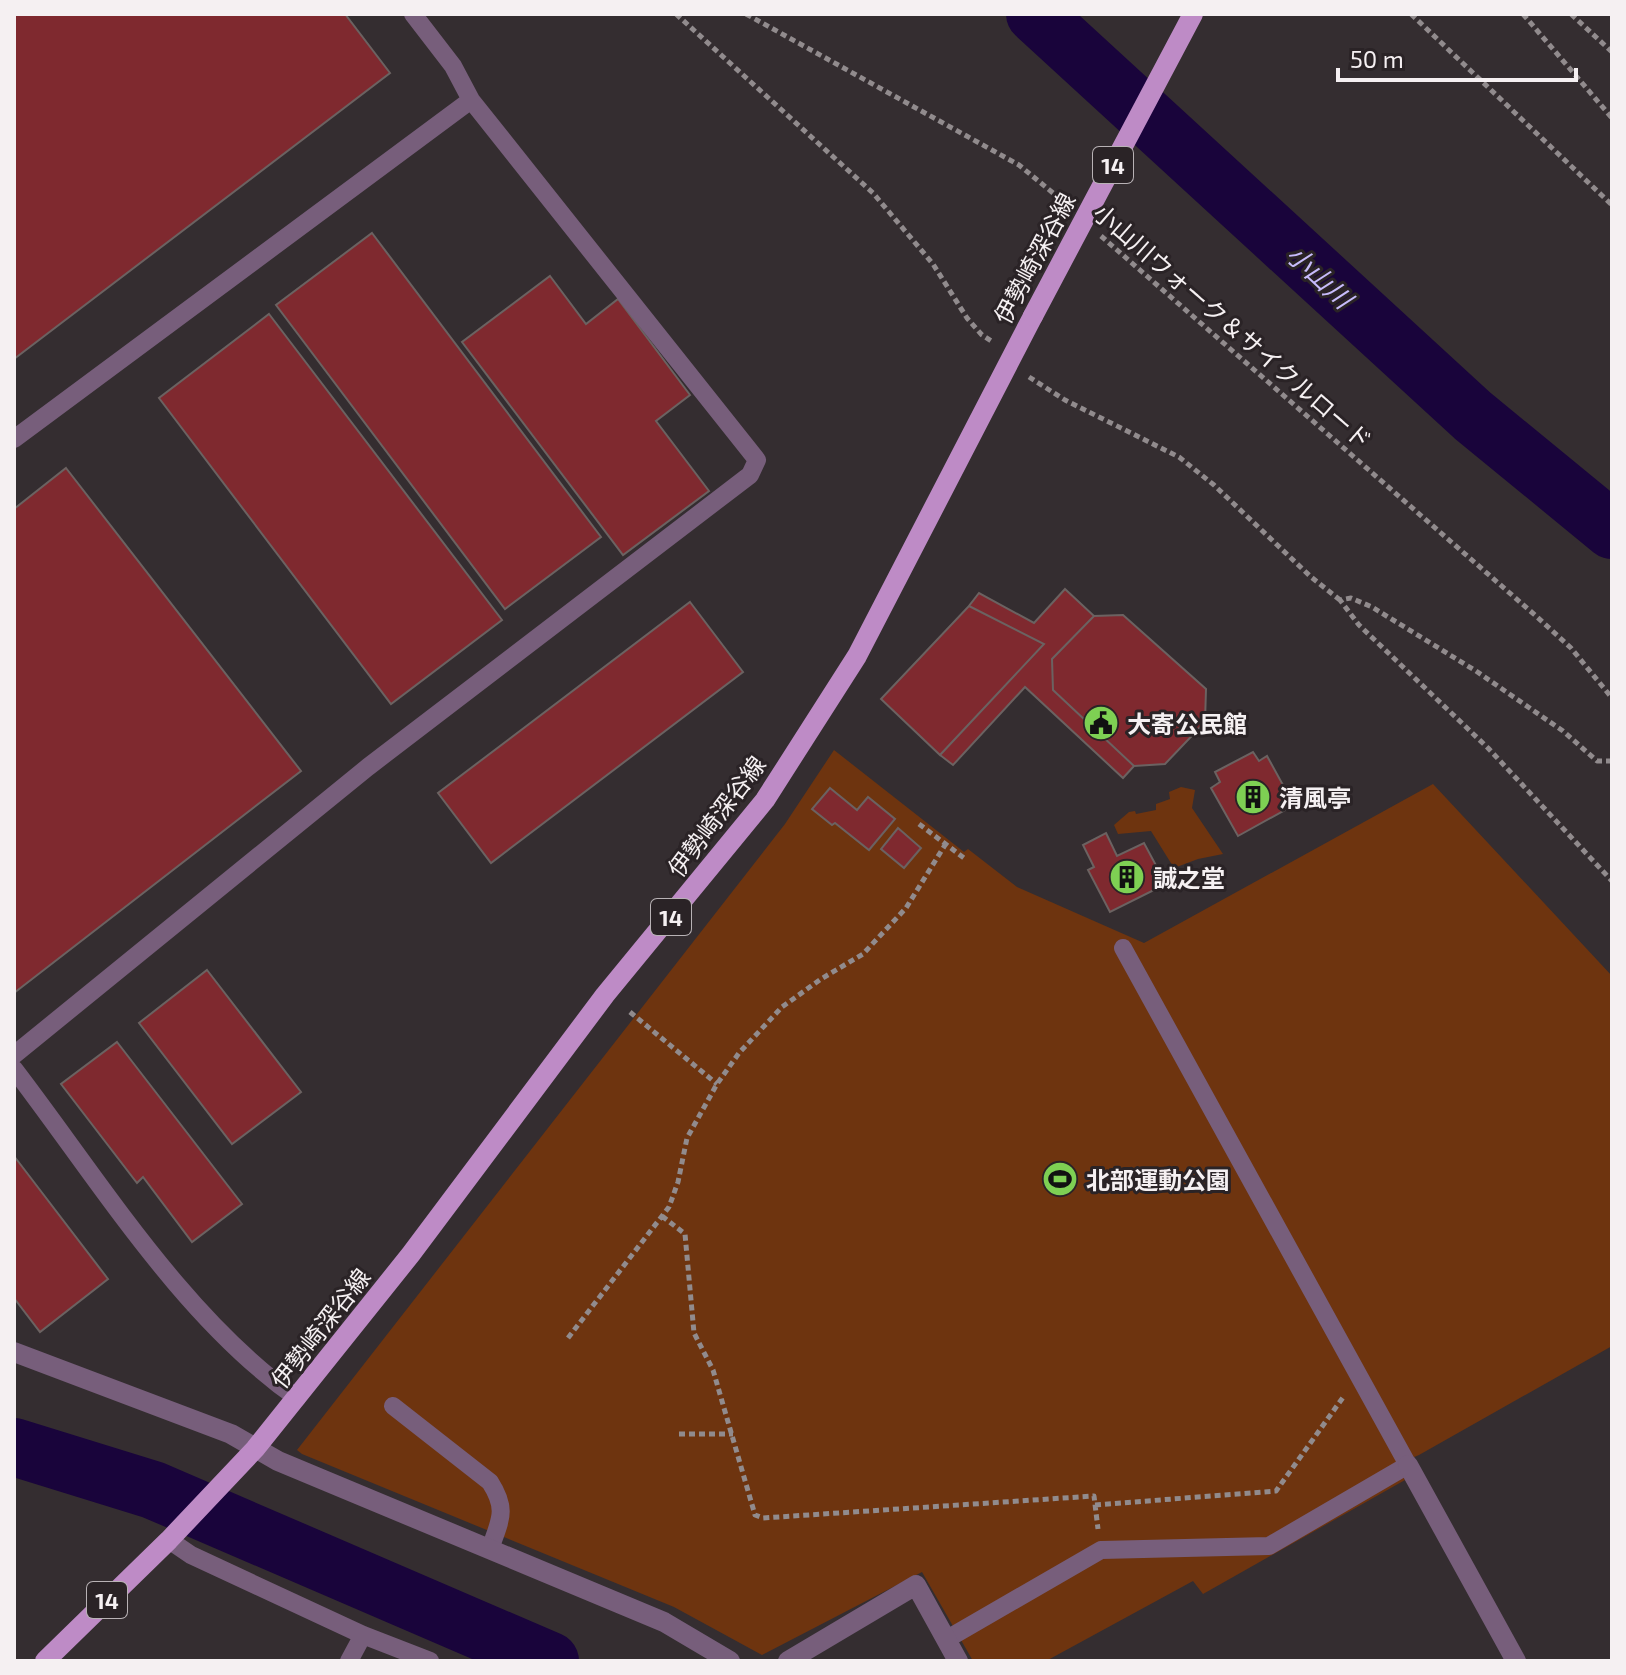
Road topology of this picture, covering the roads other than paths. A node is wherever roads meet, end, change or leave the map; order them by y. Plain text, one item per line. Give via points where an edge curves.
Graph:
1 (413, 14) edge
2 (1193, 14) edge
3 (471, 100) junction
4 (14, 439) edge
5 (1123, 948) dead end
6 (14, 1055) edge
7 (14, 1069) edge
8 (14, 1352) edge
9 (297, 1398) junction
10 (393, 1406) dead end
11 (255, 1449) junction
12 (1408, 1465) junction
13 (169, 1540) junction
14 (490, 1549) junction
15 (363, 1635) junction
16 (947, 1639) junction
17 (45, 1661) edge
18 (349, 1661) edge
19 (430, 1661) edge
20 (730, 1661) edge
21 (788, 1661) edge
22 (958, 1661) edge
23 (1516, 1661) edge

1 - 3 lane via 453,66
2 - 9 main road, 伊勢崎深谷線 / 14, bridge via 857,656 765,800 605,995
3 - 4 lane
3 - 6 lane via 757,460 750,475 368,767
5 - 12 lane
7 - 9 lane via 210,1321
8 - 11 street via 231,1434
9 - 11 main road, 伊勢崎深谷線 / 14
10 - 14 lane via 490,1482 503,1513
11 - 13 main road, 伊勢崎深谷線 / 14
11 - 14 street
12 - 16 lane via 1269,1546 1101,1550
12 - 23 street
13 - 15 lane
13 - 17 main road, 伊勢崎深谷線 / 14
14 - 20 street via 664,1622
15 - 18 lane
15 - 19 lane
16 - 21 street via 916,1585
16 - 22 street

